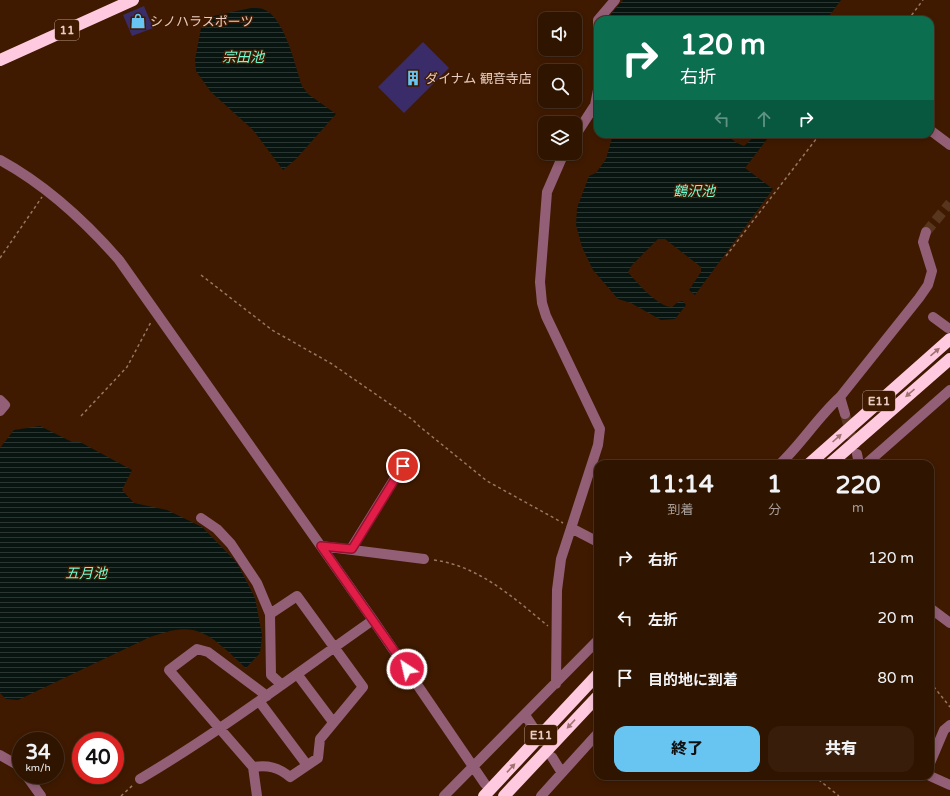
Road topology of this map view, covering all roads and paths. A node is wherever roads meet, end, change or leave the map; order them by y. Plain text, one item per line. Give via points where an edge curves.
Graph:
1 (133, 0) edge
2 (615, 0) edge
3 (923, 0) edge
4 (601, 16) edge
5 (911, 16) edge
6 (0, 60) edge
7 (594, 107) edge
8 (582, 125) edge
9 (934, 133) edge
10 (817, 138) edge
11 (950, 145) edge
12 (0, 160) edge
13 (561, 160) edge
14 (47, 190) junction
15 (926, 232) tunnel mouth
16 (726, 256) dead end
17 (0, 258) edge
18 (201, 275) dead end
19 (156, 310) junction
20 (933, 316) dead end
21 (949, 333) edge
22 (950, 359) edge
23 (950, 390) edge
24 (840, 397) junction
25 (0, 400) edge
26 (0, 411) edge
27 (845, 414) tunnel mouth
28 (81, 416) dead end
29 (857, 454) tunnel mouth
30 (784, 460) edge
31 (813, 460) edge
32 (835, 460) edge
33 (859, 460) edge
34 (871, 460) edge
35 (403, 466) dead end
36 (201, 518) dead end
37 (571, 528) junction
38 (594, 540) edge
39 (321, 546) junction
40 (352, 549) junction
41 (424, 559) joint
42 (934, 611) edge
43 (270, 614) junction
44 (373, 620) junction
45 (950, 623) edge
46 (556, 632) junction
47 (594, 644) edge
48 (335, 647) junction
49 (297, 674) junction
50 (594, 678) edge
51 (556, 684) junction
52 (282, 685) junction
53 (934, 687) edge
54 (263, 699) junction
55 (594, 700) edge
56 (950, 707) edge
57 (525, 715) junction
58 (333, 722) junction
59 (950, 725) edge
60 (533, 727) dead end
61 (219, 729) junction
62 (594, 737) edge
63 (934, 754) edge
64 (0, 755) edge
65 (552, 757) dead end
66 (12, 762) edge
67 (307, 765) junction
68 (474, 766) junction
69 (253, 767) junction
70 (562, 773) junction
71 (140, 778) joint
72 (934, 778) edge
73 (819, 780) edge
74 (32, 784) edge
75 (485, 784) dead end
76 (950, 785) edge
77 (549, 791) edge
78 (41, 796) edge
79 (121, 796) edge
80 (257, 796) edge
81 (444, 796) edge
82 (484, 796) edge
83 (504, 796) edge
84 (541, 796) edge
85 (839, 796) edge

1 - 6 highway, 11
2 - 4 street
3 - 5 path
7 - 8 street
9 - 11 street
10 - 16 path
12 - 14 street
13 - 37 street via 547,192 540,282 542,303 600,428 598,445
14 - 17 path
14 - 19 street via 101,239
15 - 24 street via 923,242 932,271 928,285
18 - 37 path via 272,330 332,364 414,420 487,481
19 - 28 path via 128,367
19 - 39 street
20 - 21 street
31 -> 21 highway, E11
22 -> 32 highway, E11
23 - 34 street
24 - 27 street
24 - 30 street via 827,408
25 - 26 street via 5,405
29 - 33 street
35 - 40 street
36 - 43 street via 217,529 234,548 257,583
37 - 38 street
37 - 46 street via 561,559
39 - 40 street
39 - 44 street
40 - 41 street
41 - 46 path via 439,560 477,573 506,592
42 - 45 street
43 - 48 street via 297,596
43 - 52 street via 271,675
44 - 48 street
44 - 68 street
46 - 51 street
47 - 51 street
48 - 49 street
48 - 58 street via 363,686
49 - 52 street
49 - 58 street
82 -> 50 highway, E11
51 - 57 street
52 - 54 street
53 - 56 path
54 - 61 street
54 - 61 street via 208,652 198,649 169,670
54 - 67 street
55 -> 83 highway, E11
57 - 60 street
57 - 68 street
58 - 67 street via 320,739 318,758
59 - 63 street via 944,730
61 - 69 street
61 - 71 street
62 - 70 street
64 - 66 street
65 - 70 street
67 - 69 street via 290,777 270,766
68 - 75 street
68 - 81 street
69 - 80 street
70 - 77 street
71 - 79 path
72 - 76 street
73 - 85 path
74 - 78 street
77 - 84 street

